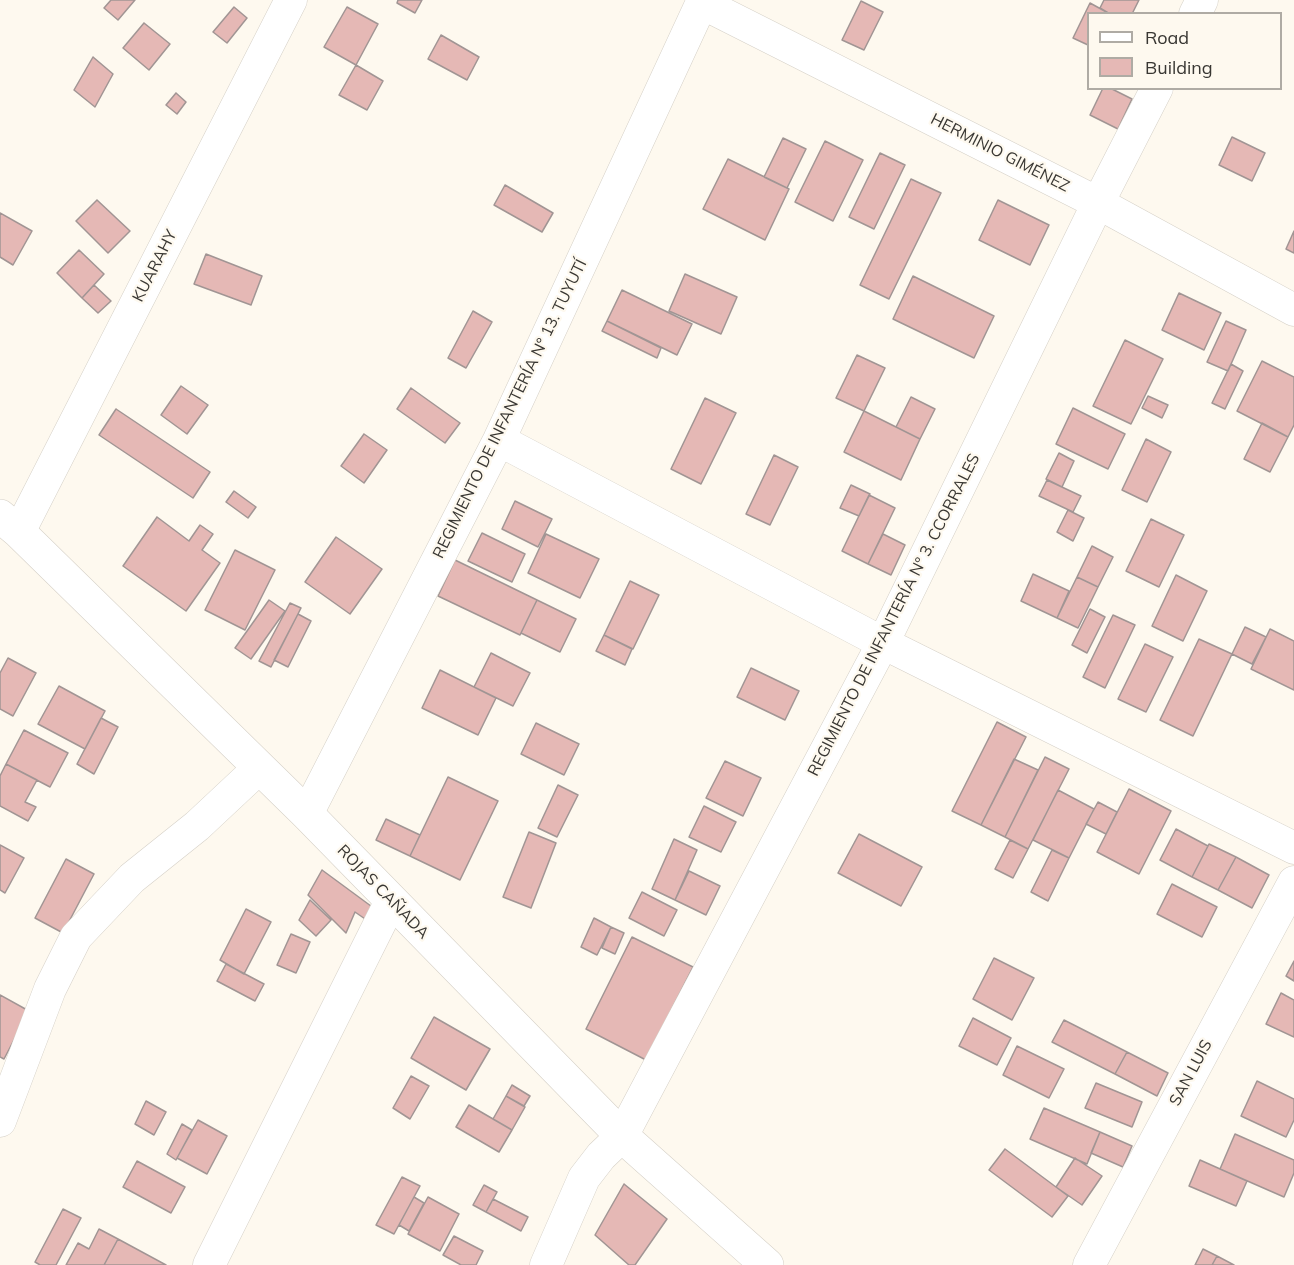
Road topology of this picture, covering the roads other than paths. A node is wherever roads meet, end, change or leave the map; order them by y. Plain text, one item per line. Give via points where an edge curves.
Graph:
1 (291, 0) edge
2 (702, 1) edge
3 (1156, 90) edge
4 (1098, 203) junction
5 (1294, 310) edge
6 (498, 440) junction
7 (9, 524) edge
8 (883, 643) junction
9 (259, 768) junction
10 (307, 813) junction
11 (1294, 848) edge
12 (1294, 882) edge
13 (392, 901) junction
14 (0, 1121) edge
15 (622, 1136) junction
16 (209, 1265) edge
17 (546, 1265) edge
18 (767, 1265) edge
19 (1089, 1265) edge

1 - 7 street, KUARAHY
2 - 4 street, HERMINIO GIMÉNEZ
2 - 6 street, REGIMIENTO DE INFANTERÍA N° 13. TUYUTÍ
3 - 4 street, REGIMIENTO DE INFANTERÍA N° 3. CCORRALES
4 - 5 street, HERMINIO GIMÉNEZ
4 - 8 street, REGIMIENTO DE INFANTERÍA N° 3. CCORRALES
6 - 8 street
6 - 10 street, REGIMIENTO DE INFANTERÍA N° 13. TUYUTÍ
7 - 9 main road, ROJAS CAÑADA
8 - 11 street
8 - 15 street, REGIMIENTO DE INFANTERÍA N° 3. CCORRALES
9 - 10 main road, ROJAS CAÑADA
9 - 14 street via 197,826 132,878 76,937 50,989
10 - 13 main road, ROJAS CAÑADA
12 - 19 street, SAN LUIS
13 - 15 main road, ROJAS CAÑADA
13 - 16 street
15 - 17 street, REGIMIENTO DE INFANTERÍA N° 3. CCORRALES via 584,1178
15 - 18 main road, ROJAS CAÑADA

